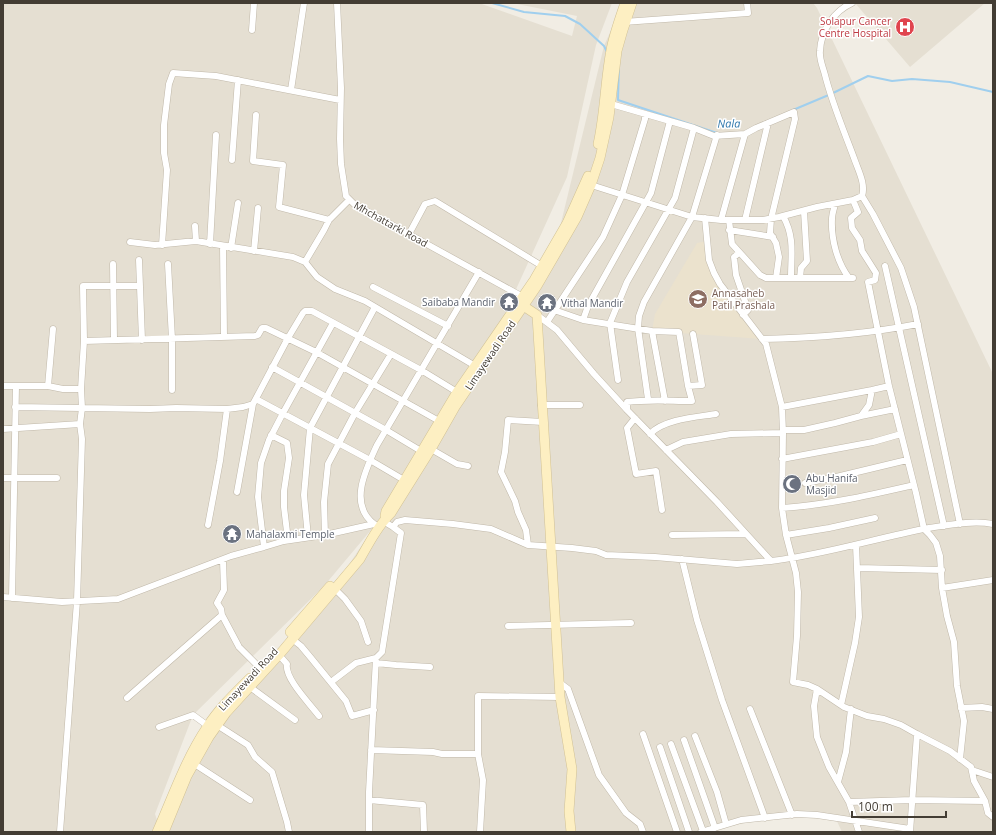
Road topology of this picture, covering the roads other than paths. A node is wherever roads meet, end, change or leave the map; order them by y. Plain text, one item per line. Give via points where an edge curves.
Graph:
1 (254, 3) edge
2 (304, 3) edge
3 (337, 3) edge
4 (625, 3) edge
5 (632, 3) edge
6 (747, 3) edge
7 (852, 3) edge
8 (622, 22) junction
9 (252, 30) dead end
10 (612, 66) junction
11 (238, 80) junction
12 (291, 90) junction
13 (340, 100) junction
14 (611, 104) junction
15 (645, 114) junction
16 (256, 115) dead end
17 (670, 121) junction
18 (768, 123) junction
19 (694, 128) junction
20 (216, 134) dead end
21 (745, 134) junction
22 (717, 135) junction
23 (232, 160) dead end
24 (588, 184) junction
25 (622, 195) junction
26 (862, 196) junction
27 (349, 200) junction
28 (854, 200) junction
29 (646, 202) junction
30 (238, 203) dead end
31 (835, 204) junction
32 (258, 208) dead end
33 (668, 209) junction
34 (804, 211) junction
35 (783, 216) junction
36 (692, 217) junction
37 (705, 218) junction
38 (771, 219) junction
39 (328, 220) junction
40 (721, 220) junction
41 (729, 220) junction
42 (744, 220) junction
43 (195, 226) dead end
44 (729, 230) junction
45 (409, 234) junction
46 (772, 237) junction
47 (130, 242) dead end
48 (196, 242) junction
49 (210, 244) junction
50 (162, 245) junction
51 (222, 246) junction
52 (230, 248) junction
53 (254, 251) junction
54 (739, 253) junction
55 (139, 260) dead end
56 (305, 262) junction
57 (113, 264) dead end
58 (168, 264) dead end
59 (542, 266) junction
60 (885, 266) dead end
61 (479, 272) junction
62 (776, 278) junction
63 (791, 278) junction
64 (800, 278) junction
65 (113, 286) junction
66 (140, 286) junction
67 (373, 287) dead end
68 (521, 302) junction
69 (375, 307) junction
70 (554, 310) junction
71 (743, 314) junction
72 (537, 315) junction
73 (583, 320) junction
74 (547, 322) junction
75 (333, 323) junction
76 (610, 324) junction
77 (918, 324) junction
78 (448, 326) junction
79 (638, 328) junction
80 (900, 328) junction
81 (53, 329) dead end
82 (652, 331) junction
83 (879, 331) junction
84 (693, 334) dead end
85 (224, 337) junction
86 (359, 337) junction
87 (288, 338) junction
88 (172, 339) junction
89 (762, 339) junction
90 (114, 340) junction
91 (142, 340) junction
92 (84, 341) junction
93 (438, 343) junction
94 (316, 352) junction
95 (391, 354) junction
96 (477, 366) junction
97 (272, 367) junction
98 (343, 367) junction
99 (421, 370) junction
100 (618, 380) dead end
101 (300, 382) junction
102 (373, 383) junction
103 (3, 386) edge
104 (16, 386) junction
105 (48, 386) junction
106 (688, 386) junction
107 (889, 386) junction
108 (81, 389) junction
109 (172, 390) dead end
110 (872, 390) junction
111 (457, 392) junction
112 (327, 397) junction
113 (648, 399) junction
114 (404, 400) junction
115 (254, 401) junction
116 (665, 401) junction
117 (541, 405) junction
118 (580, 405) dead end
119 (782, 407) junction
120 (15, 408) junction
121 (82, 408) junction
122 (227, 408) junction
123 (895, 409) junction
124 (627, 410) junction
125 (282, 413) junction
126 (355, 413) junction
127 (716, 414) dead end
128 (861, 416) junction
129 (635, 418) junction
130 (439, 421) junction
131 (542, 422) junction
132 (80, 424) junction
133 (14, 428) junction
134 (310, 428) junction
135 (3, 429) edge
136 (386, 430) junction
137 (783, 432) junction
138 (650, 434) junction
139 (901, 434) junction
140 (271, 435) junction
141 (339, 443) junction
142 (431, 449) junction
143 (666, 450) junction
144 (421, 451) junction
145 (782, 459) junction
146 (370, 460) junction
147 (907, 460) junction
148 (468, 466) dead end
149 (3, 478) edge
150 (14, 478) junction
151 (57, 478) dead end
152 (404, 480) junction
153 (805, 483) dead end
154 (914, 485) junction
155 (237, 492) dead end
156 (782, 508) junction
157 (662, 510) dead end
158 (875, 518) dead end
159 (379, 524) junction
160 (960, 524) junction
161 (993, 524) edge
162 (208, 525) dead end
163 (944, 526) junction
164 (393, 527) junction
165 (924, 529) junction
166 (745, 534) junction
167 (325, 535) junction
168 (672, 535) dead end
169 (786, 535) junction
170 (308, 538) junction
171 (288, 540) junction
172 (367, 545) junction
173 (528, 545) junction
174 (856, 545) junction
175 (552, 546) junction
176 (264, 547) junction
177 (682, 559) junction
178 (793, 559) junction
179 (223, 560) junction
180 (771, 562) junction
181 (858, 568) junction
182 (942, 570) junction
183 (992, 582) edge
184 (942, 588) junction
185 (335, 589) junction
186 (3, 597) edge
187 (12, 598) junction
188 (78, 601) junction
189 (222, 615) junction
190 (631, 623) dead end
191 (556, 624) junction
192 (508, 626) dead end
193 (290, 637) junction
194 (368, 642) dead end
195 (279, 655) junction
196 (376, 660) junction
197 (259, 667) junction
198 (430, 667) dead end
199 (331, 682) junction
200 (560, 683) junction
201 (250, 686) junction
202 (817, 689) junction
203 (560, 697) junction
204 (127, 698) dead end
205 (841, 705) junction
206 (961, 708) junction
207 (750, 709) dead end
208 (851, 709) junction
209 (993, 709) edge
210 (374, 710) junction
211 (320, 716) dead end
212 (295, 720) dead end
213 (212, 725) junction
214 (159, 727) dead end
215 (643, 734) dead end
216 (917, 734) junction
217 (695, 736) dead end
218 (684, 740) dead end
219 (671, 744) dead end
220 (660, 747) dead end
221 (372, 750) junction
222 (478, 754) junction
223 (960, 759) junction
224 (193, 763) junction
225 (972, 770) junction
226 (993, 777) edge
227 (838, 782) junction
228 (250, 800) dead end
229 (369, 800) junction
230 (912, 800) junction
231 (985, 801) junction
232 (849, 802) junction
233 (792, 815) junction
234 (993, 817) edge
235 (765, 818) junction
236 (855, 821) junction
237 (726, 824) junction
238 (715, 828) junction
239 (910, 830) edge
240 (60, 832) edge
241 (157, 832) edge
242 (164, 832) edge
243 (289, 832) edge
244 (369, 832) edge
245 (424, 832) edge
246 (480, 832) edge
247 (571, 832) edge
248 (643, 832) edge
249 (677, 832) edge
250 (689, 832) edge
251 (702, 832) edge
252 (859, 832) edge

1 - 9 street
2 - 12 street
3 - 13 street, Mhchattarki Road
4 - 8 street
5 - 8 street
6 - 8 street via 748,13
7 - 26 street via 832,18 822,40 820,52 832,100 864,190
8 - 10 street
10 - 14 street
10 - 24 street
11 - 12 street
11 - 23 street
11 - 50 street via 173,74 169,84 164,125 167,170
12 - 13 street
13 - 27 street, Mhchattarki Road via 341,164 346,196
14 - 15 street
14 - 24 street via 603,146
15 - 17 street
15 - 25 street
16 - 39 street via 253,161 283,165 279,207
17 - 19 street
17 - 29 street via 651,193
18 - 21 street
18 - 38 street via 794,112 795,119
18 - 42 street
19 - 22 street
19 - 33 street via 675,198
20 - 49 street
21 - 22 street
21 - 40 street
22 - 36 street
24 - 25 street
24 - 59 street, Limayewadi Road
24 - 68 street, Limayewadi Road via 578,217 565,240 538,286
25 - 29 street
25 - 70 street via 603,237
26 - 28 street
26 - 77 street via 901,268
27 - 39 street
27 - 45 street, Mhchattarki Road
28 - 31 street
28 - 83 street via 858,212 851,218 852,228 876,273 876,280 868,282
29 - 33 street
29 - 73 street via 588,306
30 - 52 street
31 - 34 street
31 - 64 street via 832,219 833,236 842,269 851,278
32 - 53 street
33 - 36 street
33 - 76 street via 627,282
34 - 35 street
34 - 64 street via 807,261 801,268
35 - 38 street
35 - 63 street via 792,240
36 - 37 street
36 - 79 street via 644,302
37 - 40 street
37 - 71 street via 709,260 714,273
38 - 42 street
38 - 46 street
39 - 56 street
40 - 41 street
41 - 42 street
41 - 44 street
43 - 48 street
44 - 46 street
44 - 54 street via 732,244
45 - 59 street via 425,204 435,201
45 - 61 street, Mhchattarki Road
46 - 62 street via 779,256
47 - 50 street
48 - 49 street
48 - 50 street
49 - 51 street
51 - 52 street
51 - 85 street
52 - 53 street
53 - 56 street via 293,257
54 - 62 street via 760,275
54 - 71 street via 734,257 736,275 748,310
55 - 66 street
56 - 69 street via 317,277 335,290
57 - 65 street
58 - 88 street
59 - 68 street, Limayewadi Road
60 - 80 street
61 - 68 street, Mhchattarki Road
61 - 78 street
62 - 63 street
63 - 64 street
65 - 66 street
65 - 90 street
65 - 92 street via 83,286
66 - 91 street
67 - 78 street
68 - 72 street
68 - 96 street, Limayewadi Road
69 - 86 street
69 - 93 street
70 - 73 street
70 - 74 street
71 - 89 street
72 - 74 street
72 - 117 street
73 - 76 street
74 - 124 street via 558,330
75 - 86 street
75 - 87 street via 312,311 305,311
75 - 94 street
76 - 79 street
76 - 100 street
77 - 80 street
77 - 160 street
78 - 93 street
79 - 82 street
79 - 113 street
80 - 83 street
80 - 163 street
81 - 105 street
82 - 106 street via 679,332
82 - 116 street
83 - 89 street
83 - 107 street
84 - 106 street via 702,385
85 - 87 street via 257,336 265,327
85 - 88 street
86 - 95 street
86 - 98 street
87 - 94 street
87 - 97 street
88 - 91 street
88 - 109 street
89 - 119 street via 766,344
90 - 91 street
90 - 92 street
92 - 108 street
93 - 96 street
93 - 99 street
94 - 98 street
94 - 101 street
95 - 99 street
95 - 102 street
96 - 111 street, Limayewadi Road
96 - 142 street, Limayewadi Road
97 - 101 street
97 - 115 street
98 - 102 street
98 - 112 street
99 - 111 street
99 - 114 street
101 - 112 street
101 - 125 street
102 - 114 street
102 - 126 street
103 - 104 street
104 - 105 street
104 - 120 street
105 - 108 street
106 - 116 street via 692,401
107 - 110 street
107 - 123 street
108 - 121 street
110 - 119 street
110 - 128 street via 869,405
111 - 130 street, Limayewadi Road
112 - 126 street
112 - 134 street
113 - 116 street
113 - 124 street via 627,402
114 - 130 street
114 - 136 street
115 - 122 street via 243,407
115 - 125 street
115 - 155 street
117 - 118 street
117 - 131 street
119 - 137 street
120 - 121 street
120 - 133 street
121 - 122 street
121 - 132 street
122 - 162 street
123 - 128 street
123 - 139 street
124 - 129 street
125 - 134 street
125 - 140 street
126 - 136 street
126 - 141 street
127 - 138 street via 680,420 655,429
128 - 137 street via 804,430
129 - 138 street
129 - 157 street via 627,428 636,474 656,471
130 - 144 street, Limayewadi Road
131 - 173 street via 508,420 501,472 526,530
131 - 175 street
132 - 133 street
132 - 188 street via 82,439
133 - 135 street
133 - 150 street
134 - 141 street
134 - 170 street via 304,494
136 - 144 street
136 - 146 street
137 - 143 street via 731,434 683,442
137 - 145 street
138 - 143 street
139 - 145 street via 874,442
139 - 147 street
140 - 171 street via 287,443 289,458 284,507
140 - 176 street via 261,463 258,497
141 - 146 street
141 - 167 street via 328,464 324,502
142 - 148 street via 457,464
142 - 159 street, Limayewadi Road via 391,514
143 - 166 street
144 - 152 street, Limayewadi Road
145 - 156 street
146 - 152 street
146 - 159 street via 361,485 364,512 368,519
147 - 153 street
147 - 154 street
149 - 150 street
150 - 151 street
150 - 187 street
152 - 159 street, Limayewadi Road
154 - 156 street via 832,503
154 - 165 street
156 - 169 street
158 - 169 street
159 - 164 street
159 - 167 street
159 - 172 street, Limayewadi Road
160 - 161 street
160 - 163 street
163 - 165 street
164 - 173 street via 397,522 405,520 484,528
164 - 196 street via 401,533 382,652
165 - 174 street
165 - 182 street via 936,543
166 - 168 street
166 - 180 street
167 - 170 street
169 - 178 street
170 - 171 street
171 - 176 street
172 - 185 street, Limayewadi Road via 360,559
172 - 193 street, Limayewadi Road
173 - 175 street
174 - 178 street
174 - 181 street
175 - 177 street via 596,551 606,555
175 - 191 street
176 - 179 street
177 - 180 street via 737,564
177 - 235 street via 697,620 722,700
178 - 180 street
178 - 202 street via 798,592 794,682
179 - 188 street via 118,599
179 - 189 street via 224,590 217,603
181 - 182 street
181 - 205 street via 859,617
182 - 184 street
183 - 184 street
184 - 206 street via 954,642
185 - 193 street, Limayewadi Road
185 - 194 street via 361,621
186 - 187 street
187 - 188 street
188 - 240 street
189 - 197 street via 239,647
189 - 204 street
190 - 191 street
191 - 192 street
191 - 200 street
193 - 195 street, Limayewadi Road
193 - 197 street, Limayewadi Road
193 - 199 street
195 - 201 street, Limayewadi Road
195 - 211 street via 287,664 286,668 297,690
196 - 198 street via 396,666
196 - 199 street via 356,663
196 - 210 street
197 - 213 street, Limayewadi Road via 227,701
199 - 210 street via 346,701 352,716
200 - 203 street
200 - 248 street via 568,689 599,775 626,813 640,824
201 - 212 street
201 - 213 street, Limayewadi Road
202 - 205 street
202 - 227 street via 814,706 817,738
203 - 222 street via 478,696
203 - 247 street via 572,769 569,811
205 - 208 street
206 - 209 street
206 - 223 street via 964,722
207 - 233 street
208 - 216 street via 901,725
208 - 227 street via 846,752
210 - 221 street
213 - 214 street via 193,715
213 - 224 street, Limayewadi Road
213 - 241 street, Limayewadi Road via 195,746
213 - 243 street via 248,745 255,757 272,772
215 - 249 street
216 - 223 street
216 - 230 street
217 - 237 street via 717,792
218 - 238 street
219 - 251 street
220 - 250 street
221 - 222 street
221 - 229 street
222 - 246 street via 483,780
223 - 225 street
224 - 228 street
224 - 242 street, Limayewadi Road
225 - 226 street
225 - 231 street via 974,781
227 - 232 street
229 - 244 street
229 - 245 street via 423,805
230 - 231 street
230 - 232 street
230 - 239 street
231 - 234 street via 988,813
232 - 236 street
233 - 235 street
233 - 236 street via 817,815
235 - 237 street
236 - 239 street
236 - 252 street
237 - 238 street
238 - 251 street

